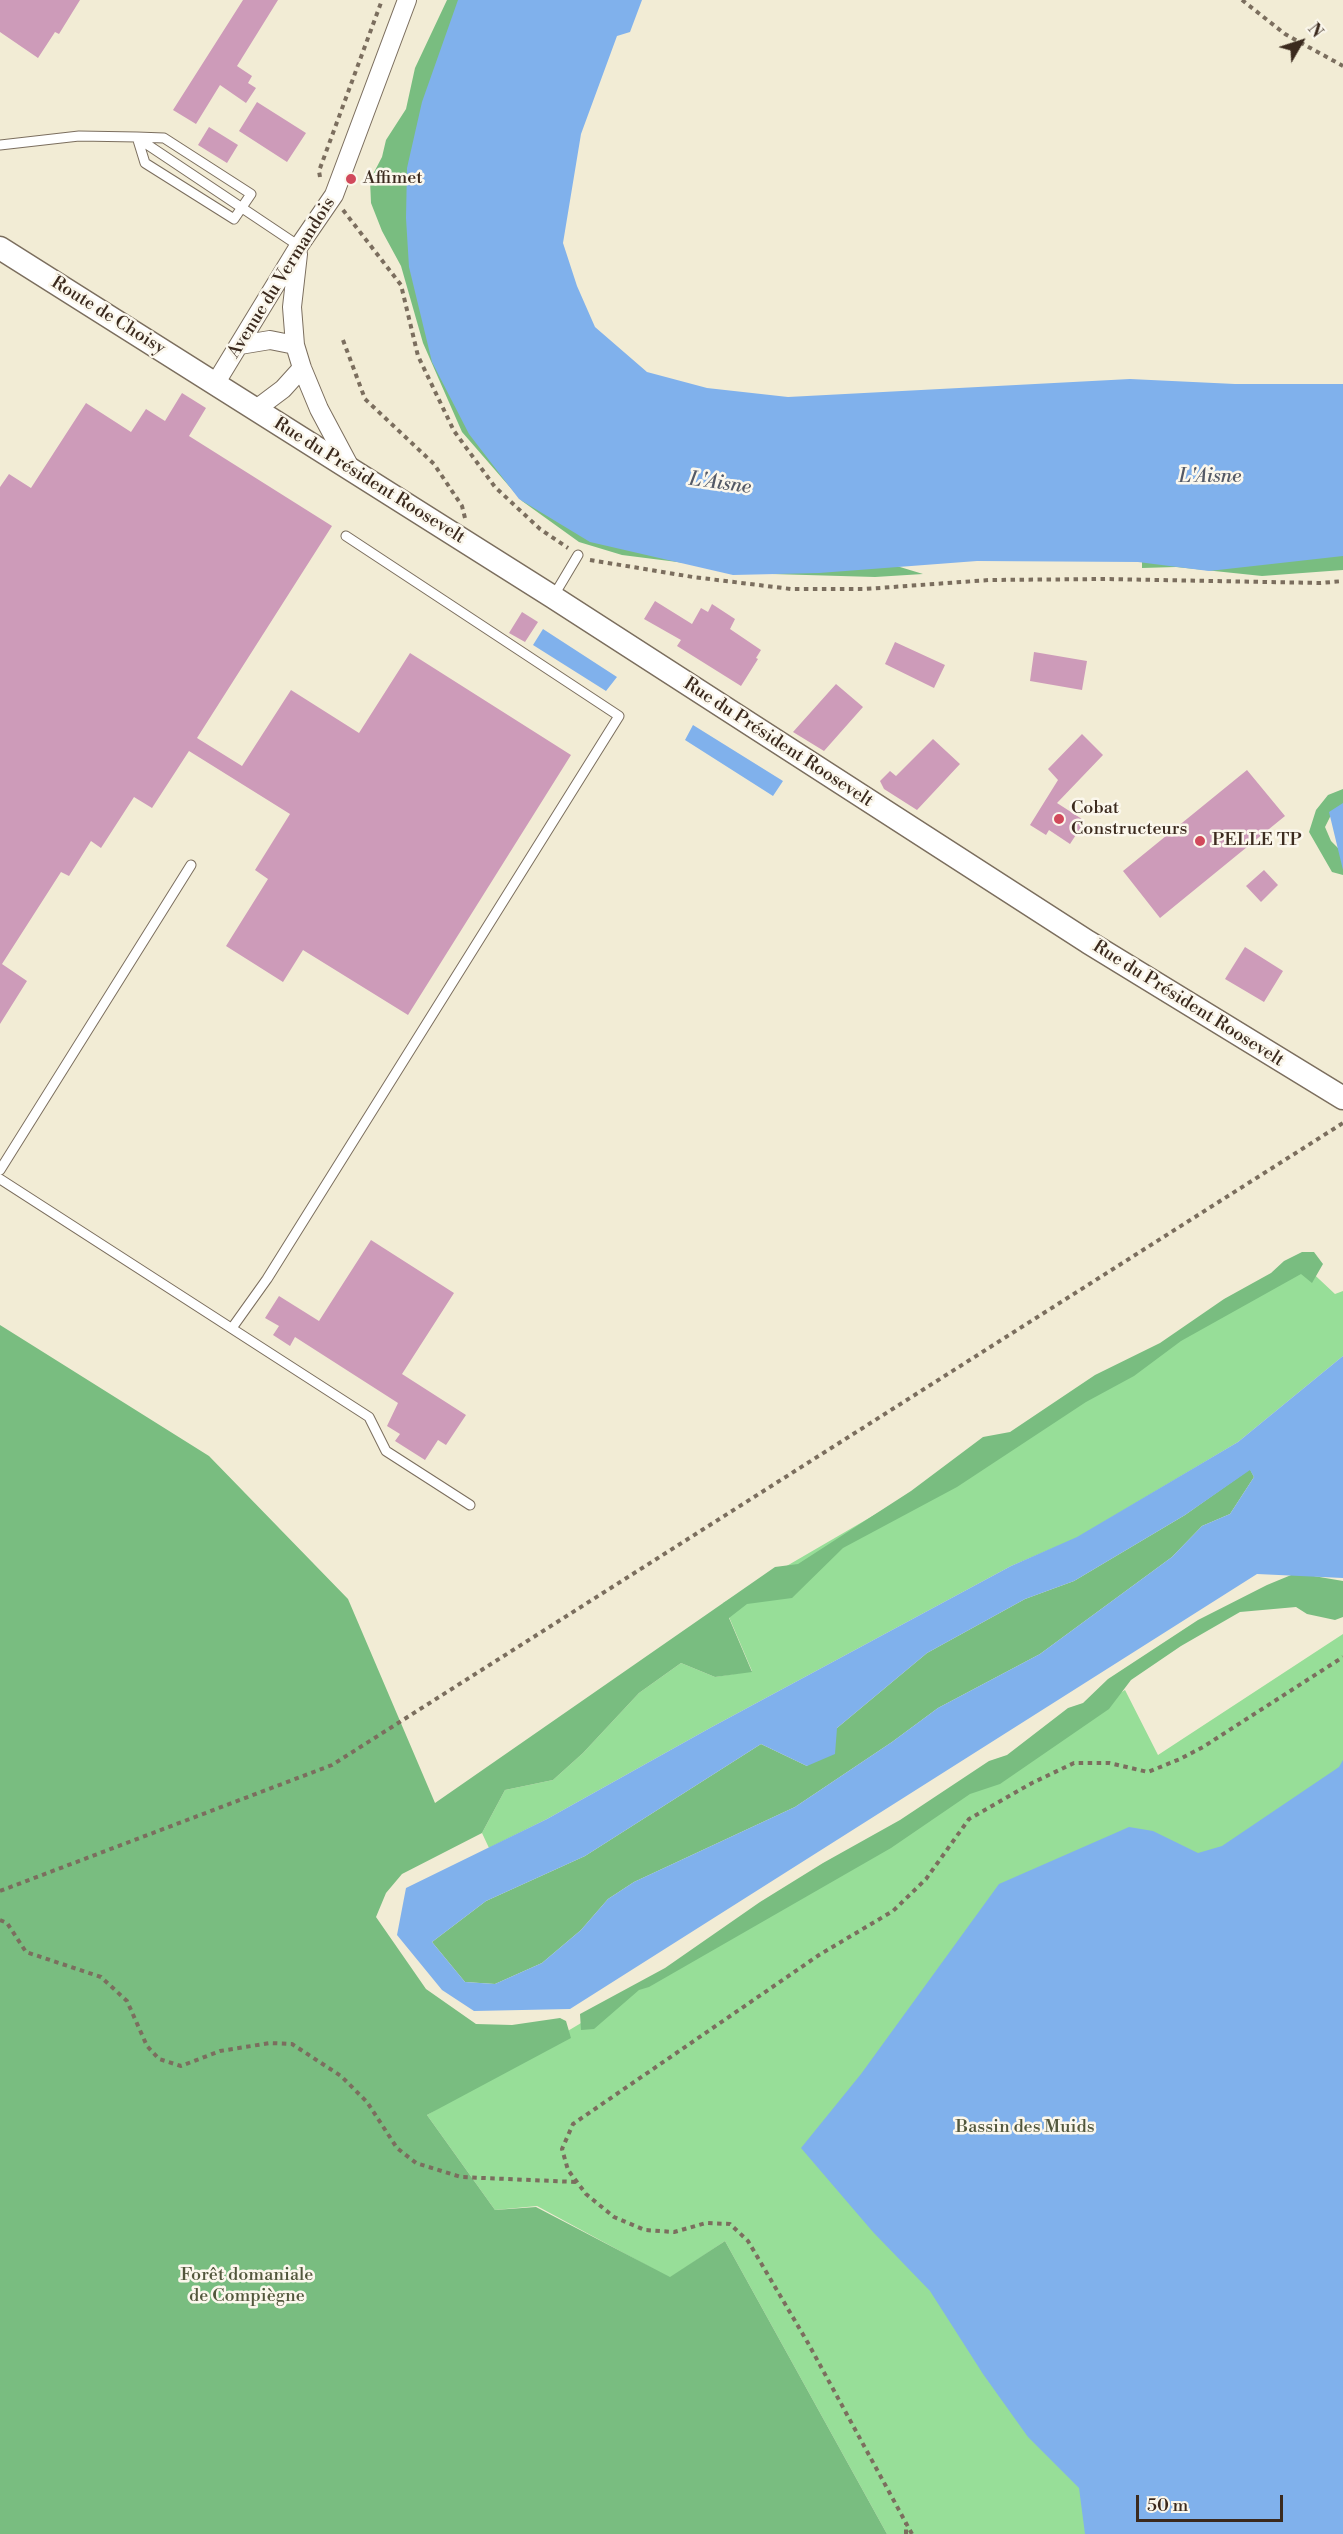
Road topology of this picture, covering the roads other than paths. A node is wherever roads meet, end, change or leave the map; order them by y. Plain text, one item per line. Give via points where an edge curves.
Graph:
1 (407, 0) edge
2 (136, 137) junction
3 (1, 144) edge
4 (242, 207) junction
5 (299, 246) junction
6 (0, 248) edge
7 (240, 345) junction
8 (295, 345) junction
9 (302, 368) junction
10 (215, 384) junction
11 (255, 410) junction
12 (353, 471) junction
13 (346, 536) dead end
14 (578, 555) road end
15 (553, 597) junction
16 (191, 865) dead end
17 (1343, 1098) edge
18 (0, 1170) edge
19 (0, 1179) edge
20 (232, 1328) junction
21 (470, 1505) dead end

1 - 5 street, Avenue du Vermandois via 334,195
2 - 3 lane via 79,136
2 - 4 lane
2 - 4 lane via 145,163 234,219
2 - 4 lane via 164,138 228,178 251,194
4 - 5 lane
5 - 7 street, Avenue du Vermandois
5 - 8 street via 292,307
6 - 10 street, Route de Choisy
7 - 8 street via 270,340
7 - 10 street, Avenue du Vermandois
8 - 9 street
9 - 11 street
9 - 12 street
10 - 11 street, Rue du Président Roosevelt
11 - 12 street, Rue du Président Roosevelt
12 - 15 street, Rue du Président Roosevelt
13 - 20 lane via 619,716 267,1279
14 - 15 lane
15 - 17 street, Rue du Président Roosevelt via 1088,942
16 - 18 lane
19 - 20 lane
20 - 21 lane via 369,1417 386,1451

